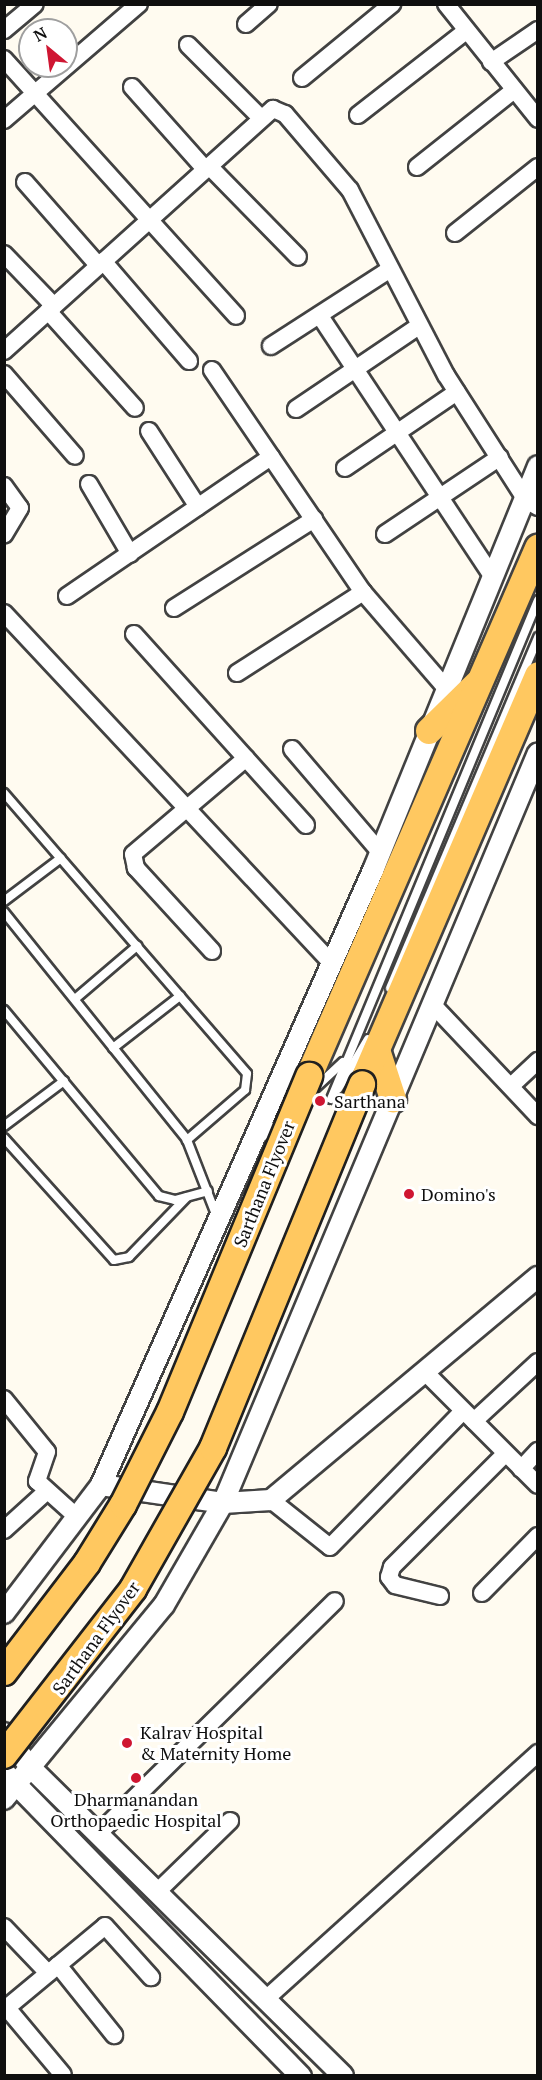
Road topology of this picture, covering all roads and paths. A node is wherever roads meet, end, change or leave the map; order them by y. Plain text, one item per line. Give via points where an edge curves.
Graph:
1 (35, 4) edge
2 (139, 4) edge
3 (269, 4) edge
4 (392, 4) edge
5 (446, 4) edge
6 (246, 24) dead end
7 (4, 30) edge
8 (466, 30) junction
9 (537, 30) edge
10 (188, 45) dead end
11 (4, 59) edge
12 (491, 62) junction
13 (302, 78) dead end
14 (132, 87) dead end
15 (514, 90) junction
16 (38, 94) junction
17 (358, 115) dead end
18 (261, 118) junction
19 (537, 119) edge
20 (4, 120) edge
21 (207, 167) junction
22 (417, 167) dead end
23 (537, 167) edge
24 (26, 182) dead end
25 (148, 220) junction
26 (455, 232) dead end
27 (4, 255) edge
28 (298, 257) dead end
29 (101, 263) junction
30 (389, 270) junction
31 (51, 308) junction
32 (236, 316) dead end
33 (320, 316) junction
34 (419, 326) junction
35 (271, 346) dead end
36 (4, 351) edge
37 (189, 361) dead end
38 (354, 369) junction
39 (212, 370) dead end
40 (4, 374) edge
41 (457, 392) junction
42 (135, 408) dead end
43 (296, 409) dead end
44 (149, 431) dead end
45 (397, 434) junction
46 (75, 456) dead end
47 (271, 457) junction
48 (500, 457) junction
49 (537, 466) edge
50 (345, 468) dead end
51 (89, 484) dead end
52 (4, 486) edge
53 (442, 496) junction
54 (532, 503) edge
55 (198, 507) junction
56 (314, 519) junction
57 (385, 534) dead end
58 (4, 535) edge
59 (537, 548) edge
60 (130, 554) junction
61 (493, 577) junction
62 (363, 592) junction
63 (67, 596) dead end
64 (537, 600) edge
65 (174, 608) dead end
66 (4, 613) edge
67 (134, 634) dead end
68 (537, 637) edge
69 (237, 673) dead end
70 (486, 675) junction
71 (537, 675) edge
72 (445, 687) junction
73 (429, 731) junction
74 (292, 749) dead end
75 (537, 753) edge
76 (246, 758) junction
77 (4, 793) edge
78 (184, 806) junction
79 (306, 825) dead end
80 (380, 852) junction
81 (61, 858) junction
82 (4, 901) edge
83 (4, 912) edge
84 (137, 946) junction
85 (212, 951) dead end
86 (332, 963) junction
87 (180, 996) junction
88 (75, 999) junction
89 (433, 1005) junction
90 (4, 1010) edge
91 (372, 1045) junction
92 (113, 1048) junction
93 (346, 1059) junction
94 (537, 1061) edge
95 (64, 1081) junction
96 (511, 1086) junction
97 (393, 1099) junction
98 (537, 1116) edge
99 (4, 1126) edge
100 (4, 1138) edge
101 (187, 1140) junction
102 (249, 1150) junction
103 (207, 1191) junction
104 (188, 1197) junction
105 (218, 1220) junction
106 (537, 1276) edge
107 (537, 1362) edge
108 (426, 1373) junction
109 (4, 1399) edge
110 (468, 1416) junction
111 (537, 1451) edge
112 (505, 1454) junction
113 (521, 1468) junction
114 (101, 1485) junction
115 (537, 1485) edge
116 (47, 1491) junction
117 (271, 1500) junction
118 (224, 1503) junction
119 (77, 1517) junction
120 (4, 1530) edge
121 (537, 1536) edge
122 (482, 1593) dead end
123 (440, 1596) dead end
124 (335, 1601) dead end
125 (4, 1613) edge
126 (4, 1672) edge
127 (4, 1733) edge
128 (537, 1753) edge
129 (4, 1755) edge
130 (31, 1768) junction
131 (8, 1786) edge
132 (230, 1821) dead end
133 (98, 1834) junction
134 (157, 1892) junction
135 (4, 1927) edge
136 (53, 1969) junction
137 (151, 1977) dead end
138 (268, 1997) junction
139 (6, 2009) edge
140 (114, 2035) dead end
141 (63, 2075) edge
142 (301, 2076) edge
143 (343, 2076) edge

1 - 7 street
2 - 16 street
3 - 6 street
4 - 13 street
5 - 8 street
8 - 12 street
8 - 17 street
9 - 12 street
10 - 18 street
11 - 16 street
12 - 15 street
14 - 21 street
15 - 19 street
15 - 22 street
16 - 20 street
16 - 25 street
18 - 21 street
18 - 30 street via 273,110 285,114 350,190
21 - 25 street
21 - 28 street
23 - 26 street
24 - 29 street
25 - 29 street
25 - 32 street
27 - 31 street
29 - 31 street
29 - 37 street
30 - 33 street
30 - 34 street
31 - 36 street
31 - 42 street
33 - 35 street
33 - 38 street
34 - 38 street
34 - 41 street
38 - 43 street
38 - 45 street
39 - 47 street
40 - 46 street
41 - 45 street
41 - 48 street
44 - 55 street
45 - 50 street
45 - 53 street
47 - 55 street
47 - 56 street
48 - 53 street
48 - 54 street
49 - 54 street
51 - 60 street
52 - 58 street via 20,508
53 - 57 street
53 - 61 street
54 - 61 street
55 - 60 street
56 - 62 street
56 - 65 street
59 - 70 main road, Sarthana Flyover
60 - 63 street
61 - 72 street
62 - 69 street
62 - 72 street
64 - 93 lane
66 - 78 street
67 - 76 street
68 - 91 lane
70 - 73 main road
70 - 126 main road, Sarthana Flyover, bridge via 309,1076 170,1412 123,1506 87,1563
71 - 91 main road, Sarthana Flyover
72 - 73 street
73 - 80 street
74 - 80 street
75 - 89 street
76 - 78 street
76 - 79 street
77 - 81 lane
78 - 85 street via 133,854 133,862
78 - 86 street
80 - 86 street
81 - 82 lane
81 - 84 lane
83 - 88 lane
84 - 87 lane
84 - 88 lane
86 - 102 street
87 - 92 lane
87 - 101 lane via 249,1080
88 - 92 lane
89 - 96 street
89 - 97 street
90 - 95 lane
91 - 93 lane via 331,1099
91 - 97 main road
91 - 129 main road, Sarthana Flyover, bridge via 362,1084 213,1448 133,1589
92 - 101 lane
93 - 102 lane
94 - 96 street
95 - 99 lane
95 - 104 lane via 159,1196 166,1201
96 - 98 street
97 - 118 street
100 - 104 lane via 114,1260 129,1257
101 - 103 lane
102 - 105 street
103 - 104 lane
103 - 105 lane
105 - 114 street
106 - 108 street
107 - 110 street
108 - 110 street
108 - 117 street
109 - 116 street via 47,1452 36,1478
110 - 112 street
110 - 117 street via 330,1547
111 - 113 street
112 - 113 street
112 - 123 street via 392,1567 389,1577 395,1585
113 - 115 street
114 - 118 street
114 - 119 street
116 - 119 street
116 - 120 street
117 - 118 street
118 - 130 street via 164,1605
119 - 125 street
121 - 122 street
124 - 133 street
127 - 130 street
128 - 138 street
130 - 131 street
130 - 133 street
131 - 142 street
132 - 134 street
133 - 134 street
134 - 138 street
135 - 136 street
136 - 137 street via 105,1926
136 - 139 street
136 - 140 street
138 - 143 street
139 - 141 street

